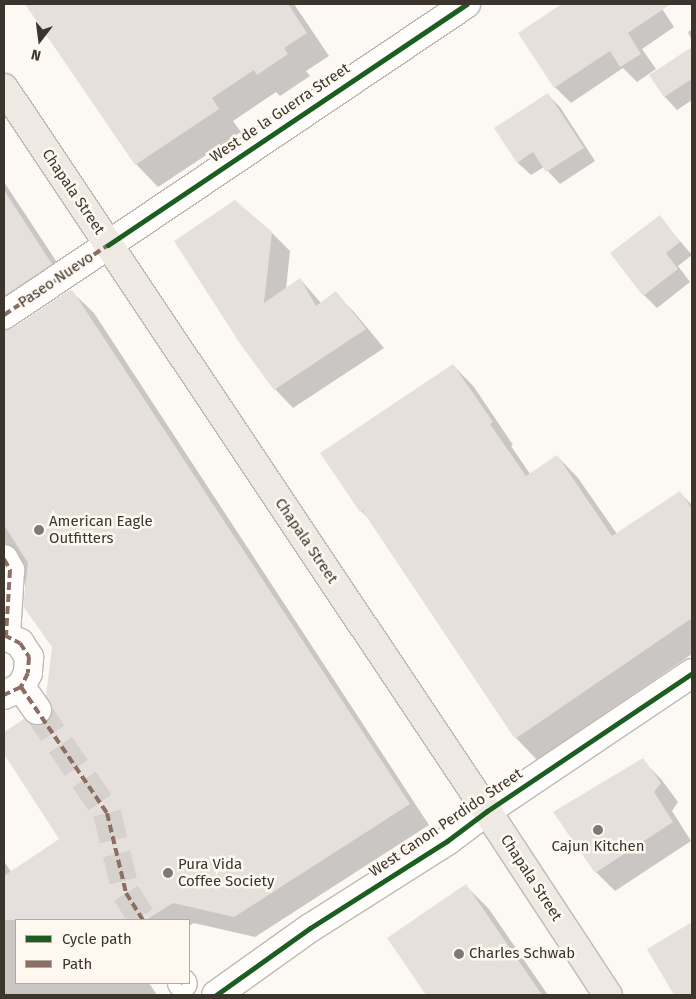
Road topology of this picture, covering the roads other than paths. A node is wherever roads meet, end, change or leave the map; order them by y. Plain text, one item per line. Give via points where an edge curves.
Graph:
1 (466, 4) edge
2 (4, 88) edge
3 (108, 245) junction
4 (4, 315) edge
5 (4, 560) edge
6 (5, 635) edge
7 (692, 673) edge
8 (12, 691) edge
9 (37, 710) tunnel mouth
10 (487, 811) junction
11 (216, 995) edge
12 (608, 995) edge

1 - 3 street, West de la Guerra Street
2 - 3 main road, Chapala Street
3 - 4 street, Paseo Nuevo
3 - 10 main road, Chapala Street
5 - 6 street via 10,570
6 - 8 street via 20,643 29,657 28,673
7 - 10 street, West Canon Perdido Street
8 - 9 street
10 - 11 street, West Canon Perdido Street via 447,841 310,928
10 - 12 main road, Chapala Street

